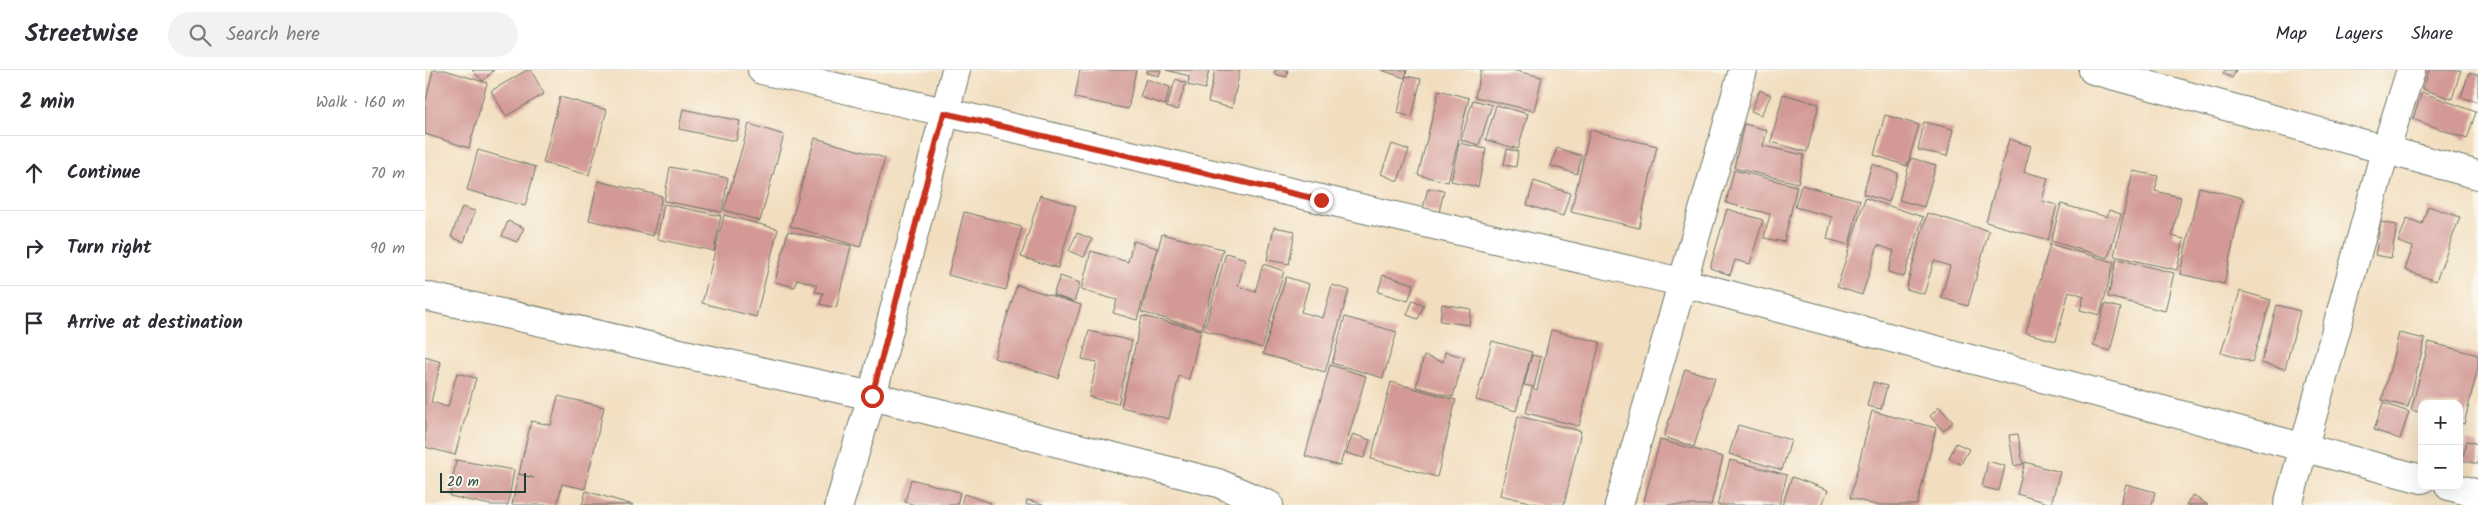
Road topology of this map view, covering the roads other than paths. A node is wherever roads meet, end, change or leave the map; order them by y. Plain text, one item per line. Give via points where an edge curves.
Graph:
1 (762, 70) edge
2 (955, 70) edge
3 (1743, 70) edge
4 (2093, 70) edge
5 (2411, 70) edge
6 (944, 113) junction
7 (2385, 151) junction
8 (2478, 175) edge
9 (1681, 282) junction
10 (425, 296) edge
11 (872, 396) junction
12 (2303, 449) junction
13 (2418, 478) edge
14 (2463, 490) edge
15 (2478, 494) edge
16 (839, 505) edge
17 (1269, 505) edge
18 (1619, 505) edge
19 (2288, 505) edge

1 - 6 street
2 - 6 street
3 - 9 street
4 - 7 street
5 - 7 street
6 - 9 street
6 - 11 street
7 - 8 street
7 - 12 street
9 - 12 street
9 - 18 street
10 - 11 street
11 - 16 street
11 - 17 street via 1218,483
12 - 13 street
12 - 19 street
14 - 15 street

